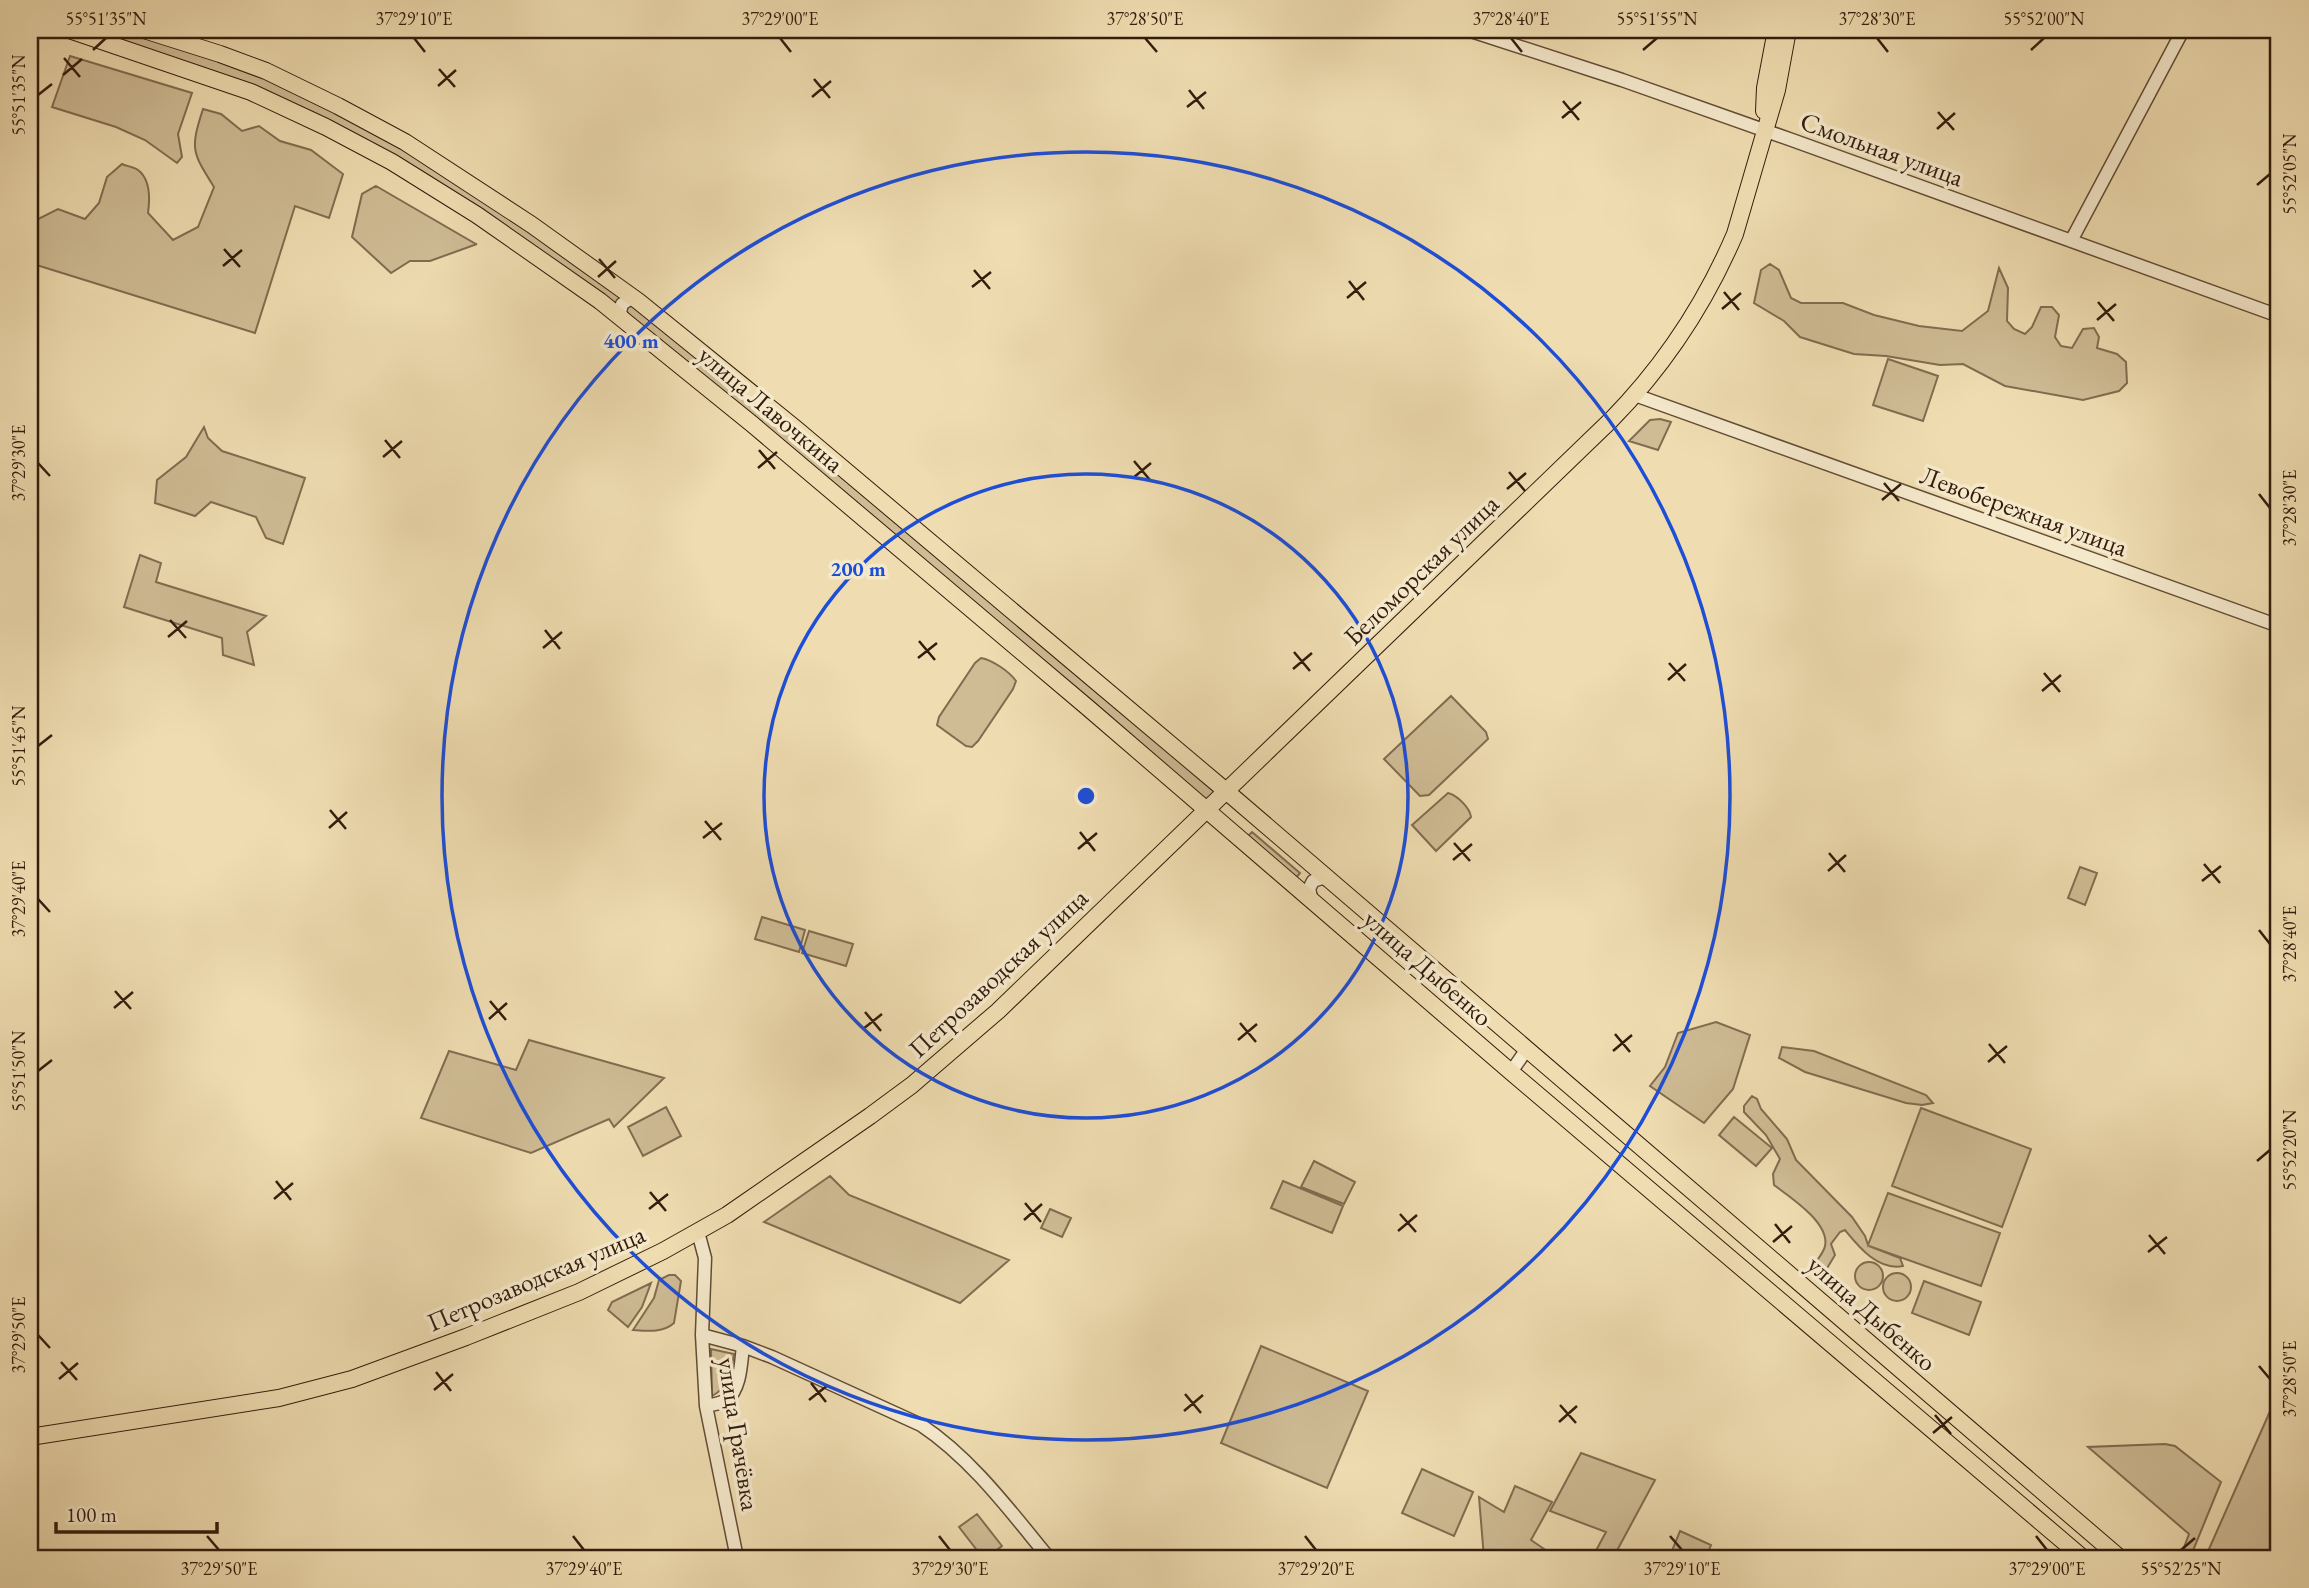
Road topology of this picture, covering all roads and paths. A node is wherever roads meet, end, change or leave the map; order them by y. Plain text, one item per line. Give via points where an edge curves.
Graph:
1 (69, 30) edge
2 (144, 30) edge
3 (1468, 30) edge
4 (1776, 30) edge
5 (1788, 30) edge
6 (2183, 30) edge
7 (1763, 131) junction
8 (2071, 241) junction
9 (613, 283) junction
10 (600, 301) junction
11 (638, 302) junction
12 (2279, 316) edge
13 (624, 320) junction
14 (1635, 395) junction
15 (2279, 626) edge
16 (1226, 791) junction
17 (1207, 810) junction
18 (1331, 881) junction
19 (1313, 902) junction
20 (1527, 1049) junction
21 (1511, 1072) junction
22 (698, 1232) junction
23 (702, 1335) junction
24 (743, 1346) junction
25 (706, 1406) junction
26 (30, 1437) edge
27 (737, 1558) edge
28 (1049, 1558) edge
29 (2083, 1558) edge
30 (2120, 1558) edge

1 - 10 main road, улица Лавочкина via 251,92 326,127 477,215
2 - 9 main road, улица Лавочкина via 265,71 405,142
3 - 7 street, Смольная улица
4 - 7 main road, Беломорская улица via 1765,88
5 - 7 main road, Беломорская улица via 1777,90
6 - 8 street
7 - 8 street, Смольная улица
7 - 14 main road, Беломорская улица via 1725,257 1690,323
8 - 12 street, Смольная улица
9 - 10 street via 618,290 616,299
9 - 11 main road, улица Лавочкина
10 - 13 main road, улица Лавочкина
11 - 13 street via 630,299 622,304
11 - 16 main road, улица Лавочкина
13 - 17 main road, улица Лавочкина
14 - 15 street, Левобережная улица
14 - 16 main road, Беломорская улица
16 - 17 main road, Беломорская улица
16 - 18 main road, улица Дыбенко
17 - 19 main road, улица Дыбенко
17 - 22 main road, Петрозаводская улица via 998,1011 912,1085 826,1149
18 - 19 street via 1313,881 1308,889
18 - 20 main road, улица Дыбенко
19 - 21 main road, улица Дыбенко
20 - 21 street
20 - 30 main road, улица Дыбенко
21 - 29 main road, улица Дыбенко
22 - 23 street, улица Грачёвка via 705,1258
22 - 26 main road, Петрозаводская улица via 569,1296 352,1379 258,1402
23 - 24 street
23 - 25 street, улица Грачёвка
24 - 25 street via 734,1391 724,1402
24 - 28 street via 939,1437
25 - 27 street, улица Грачёвка

